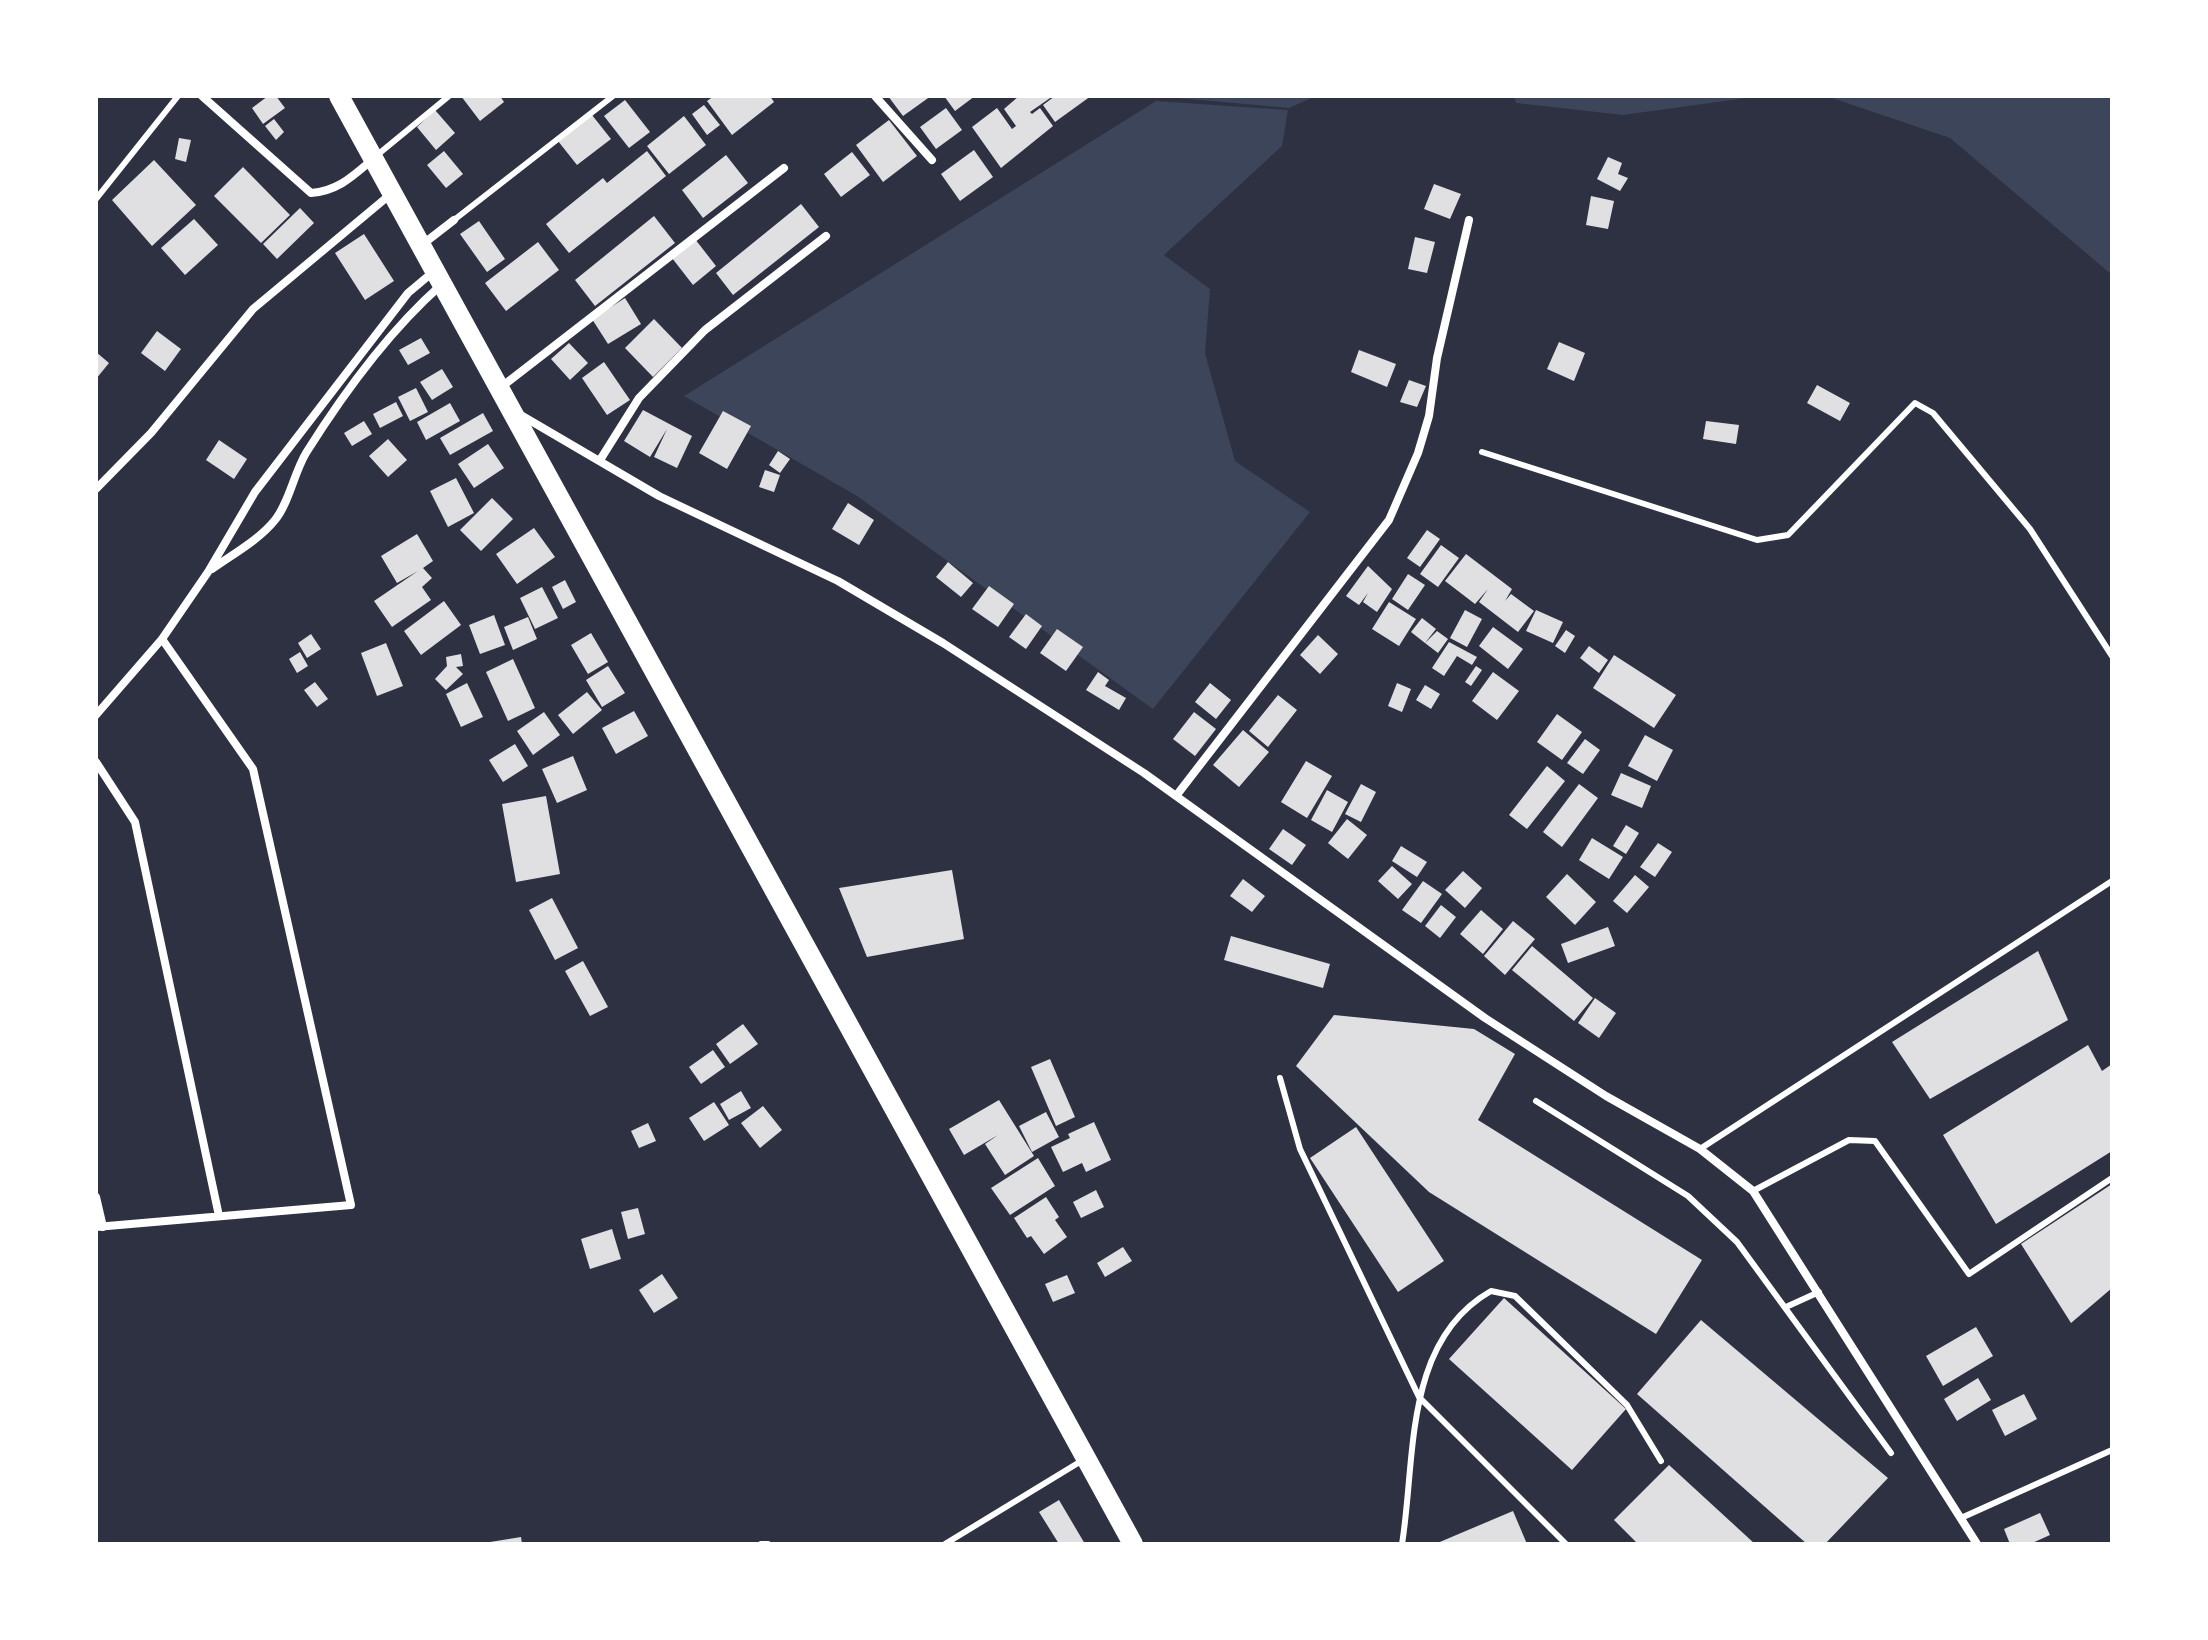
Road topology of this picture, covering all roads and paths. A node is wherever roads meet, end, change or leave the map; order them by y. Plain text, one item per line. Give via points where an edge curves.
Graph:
1 (178, 96) edge
2 (202, 96) edge
3 (339, 96) edge
4 (449, 96) edge
5 (613, 96) edge
6 (875, 96) edge
7 (373, 158) junction
8 (932, 160) dead end
9 (784, 168) dead end
10 (392, 192) junction
11 (96, 199) edge
12 (454, 220) joint
13 (1469, 220) dead end
14 (826, 236) dead end
15 (421, 246) junction
16 (438, 278) junction
17 (499, 388) junction
18 (510, 410) junction
19 (1482, 452) dead end
20 (600, 460) junction
21 (96, 489) edge
22 (208, 572) junction
23 (162, 639) junction
24 (2112, 656) edge
25 (96, 715) edge
26 (96, 762) edge
27 (1176, 796) junction
28 (2112, 881) edge
29 (1280, 1078) dead end
30 (1536, 1101) dead end
31 (1700, 1149) junction
32 (2112, 1178) edge
33 (1753, 1191) junction
34 (96, 1197) edge
35 (219, 1216) junction
36 (99, 1227) edge
37 (1820, 1291) junction
38 (1786, 1307) junction
39 (1419, 1397) junction
40 (2112, 1450) edge
41 (1891, 1453) dead end
42 (1086, 1459) junction
43 (1661, 1461) dead end
44 (1961, 1518) junction
45 (761, 1544) edge
46 (768, 1544) edge
47 (945, 1544) edge
48 (1133, 1544) edge
49 (1402, 1544) edge
50 (1566, 1544) edge
51 (1977, 1544) edge

1 - 11 lane
2 - 7 street via 311,193 344,184
3 - 7 highway
4 - 7 lane
5 - 12 lane
6 - 8 street
7 - 10 highway
9 - 17 street
10 - 15 highway
10 - 21 street via 253,309 151,433
12 - 15 street
13 - 27 street via 1429,416 1389,520
14 - 20 street via 705,330 639,398
15 - 16 highway
16 - 17 highway
16 - 22 street via 408,293 255,492
16 - 22 street via 331,417 290,482 276,519
17 - 18 highway
18 - 20 street
18 - 42 highway
19 - 24 lane via 1757,540 1788,535 1915,403 1933,413 2030,529
20 - 27 street via 659,496 838,581 943,643
22 - 23 street
23 - 25 street
23 - 35 street via 253,769 351,1205
26 - 35 street via 135,822
27 - 31 street via 1485,1018
28 - 31 lane
29 - 39 lane via 1300,1149
30 - 38 lane via 1688,1196 1737,1242
31 - 33 street
32 - 33 lane via 1969,1274 1875,1141 1849,1140
33 - 37 street
34 - 36 street
35 - 36 street
37 - 38 lane
37 - 44 street
38 - 41 lane
39 - 43 lane via 1437,1345 1476,1299 1491,1291 1504,1292 1525,1305 1627,1405
39 - 49 lane
39 - 50 lane
40 - 44 lane
42 - 47 lane
42 - 48 highway
44 - 51 street
45 - 46 lane

